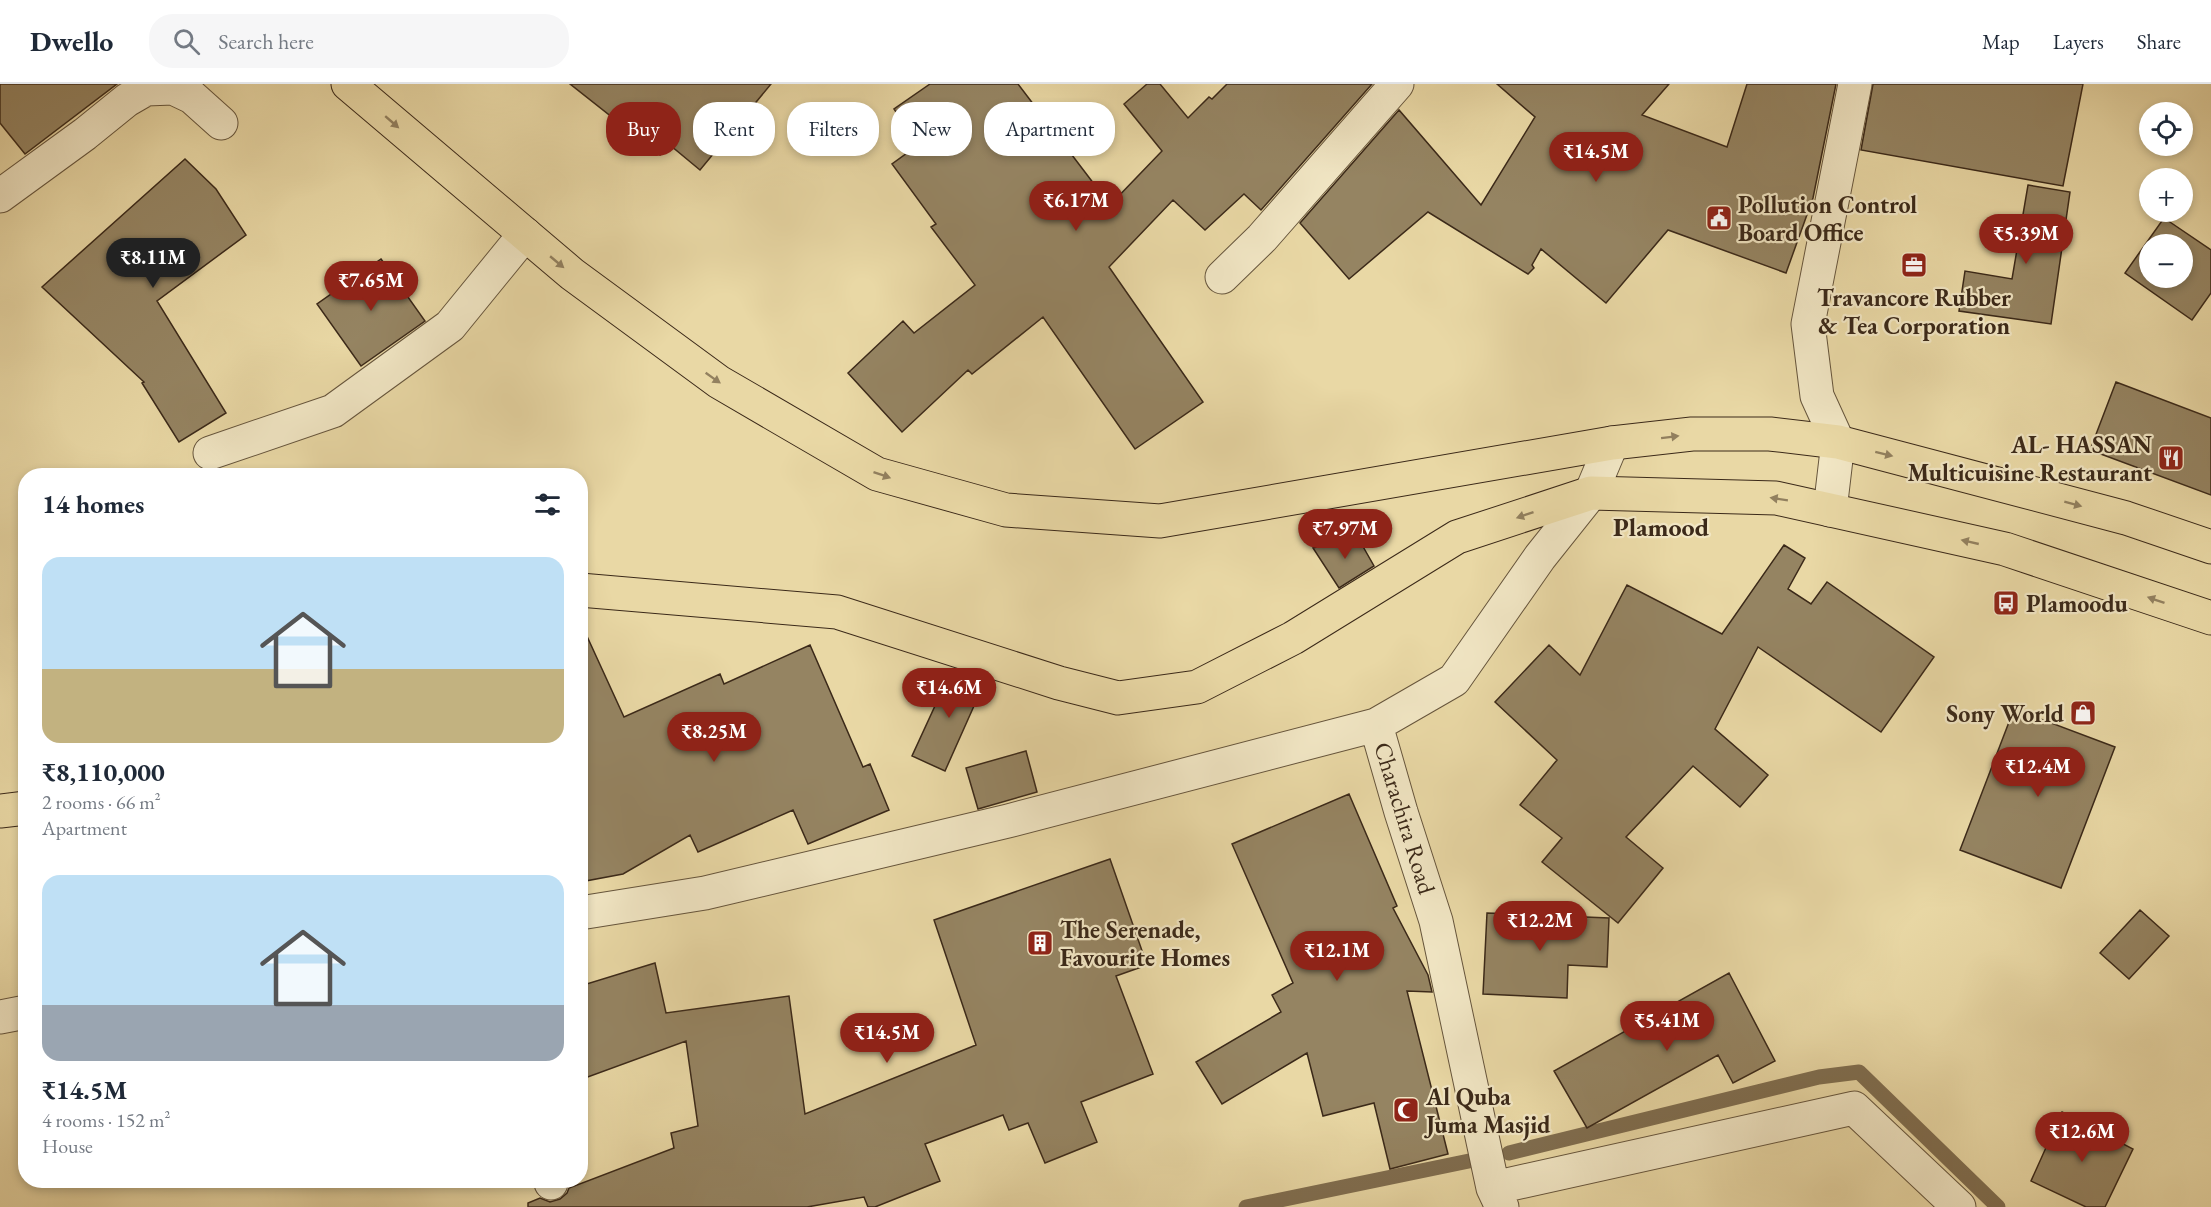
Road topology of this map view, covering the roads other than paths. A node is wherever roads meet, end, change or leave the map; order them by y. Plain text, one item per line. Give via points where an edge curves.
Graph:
1 (348, 84) edge
2 (1398, 84) edge
3 (1855, 84) edge
4 (221, 123) dead end
5 (0, 196) edge
6 (525, 234) junction
7 (1221, 277) dead end
8 (1838, 442) junction
9 (1612, 444) junction
10 (210, 453) dead end
11 (1591, 492) junction
12 (1830, 510) junction
13 (2211, 547) edge
14 (588, 591) edge
15 (2211, 618) edge
16 (1376, 725) junction
17 (18, 809) edge
18 (0, 811) edge
19 (588, 912) edge
20 (18, 1014) edge
21 (0, 1017) edge
22 (1500, 1202) edge
23 (1959, 1207) edge

1 -> 6 main road
2 - 7 street via 1262,238
3 - 8 street via 1808,324 1817,396
4 - 5 street via 192,97 173,88 146,89
6 -> 9 main road via 572,274 719,382 877,474 1006,510 1160,521
6 - 10 street via 450,326 333,411
9 -> 8 main road via 1692,434 1770,434
8 - 12 street
8 -> 13 main road via 2126,518
9 - 11 street, Charachira Road
12 -> 11 main road via 1776,498
11 -> 14 main road via 1457,537 1293,638 1197,687 1118,698 837,612
11 - 16 street, Charachira Road via 1540,557 1455,680
15 -> 12 main road via 2005,549
16 - 19 street via 997,824 705,893
16 - 22 street, Charachira Road via 1436,921
17 - 18 main road
20 - 21 street
22 - 23 street via 1854,1108

